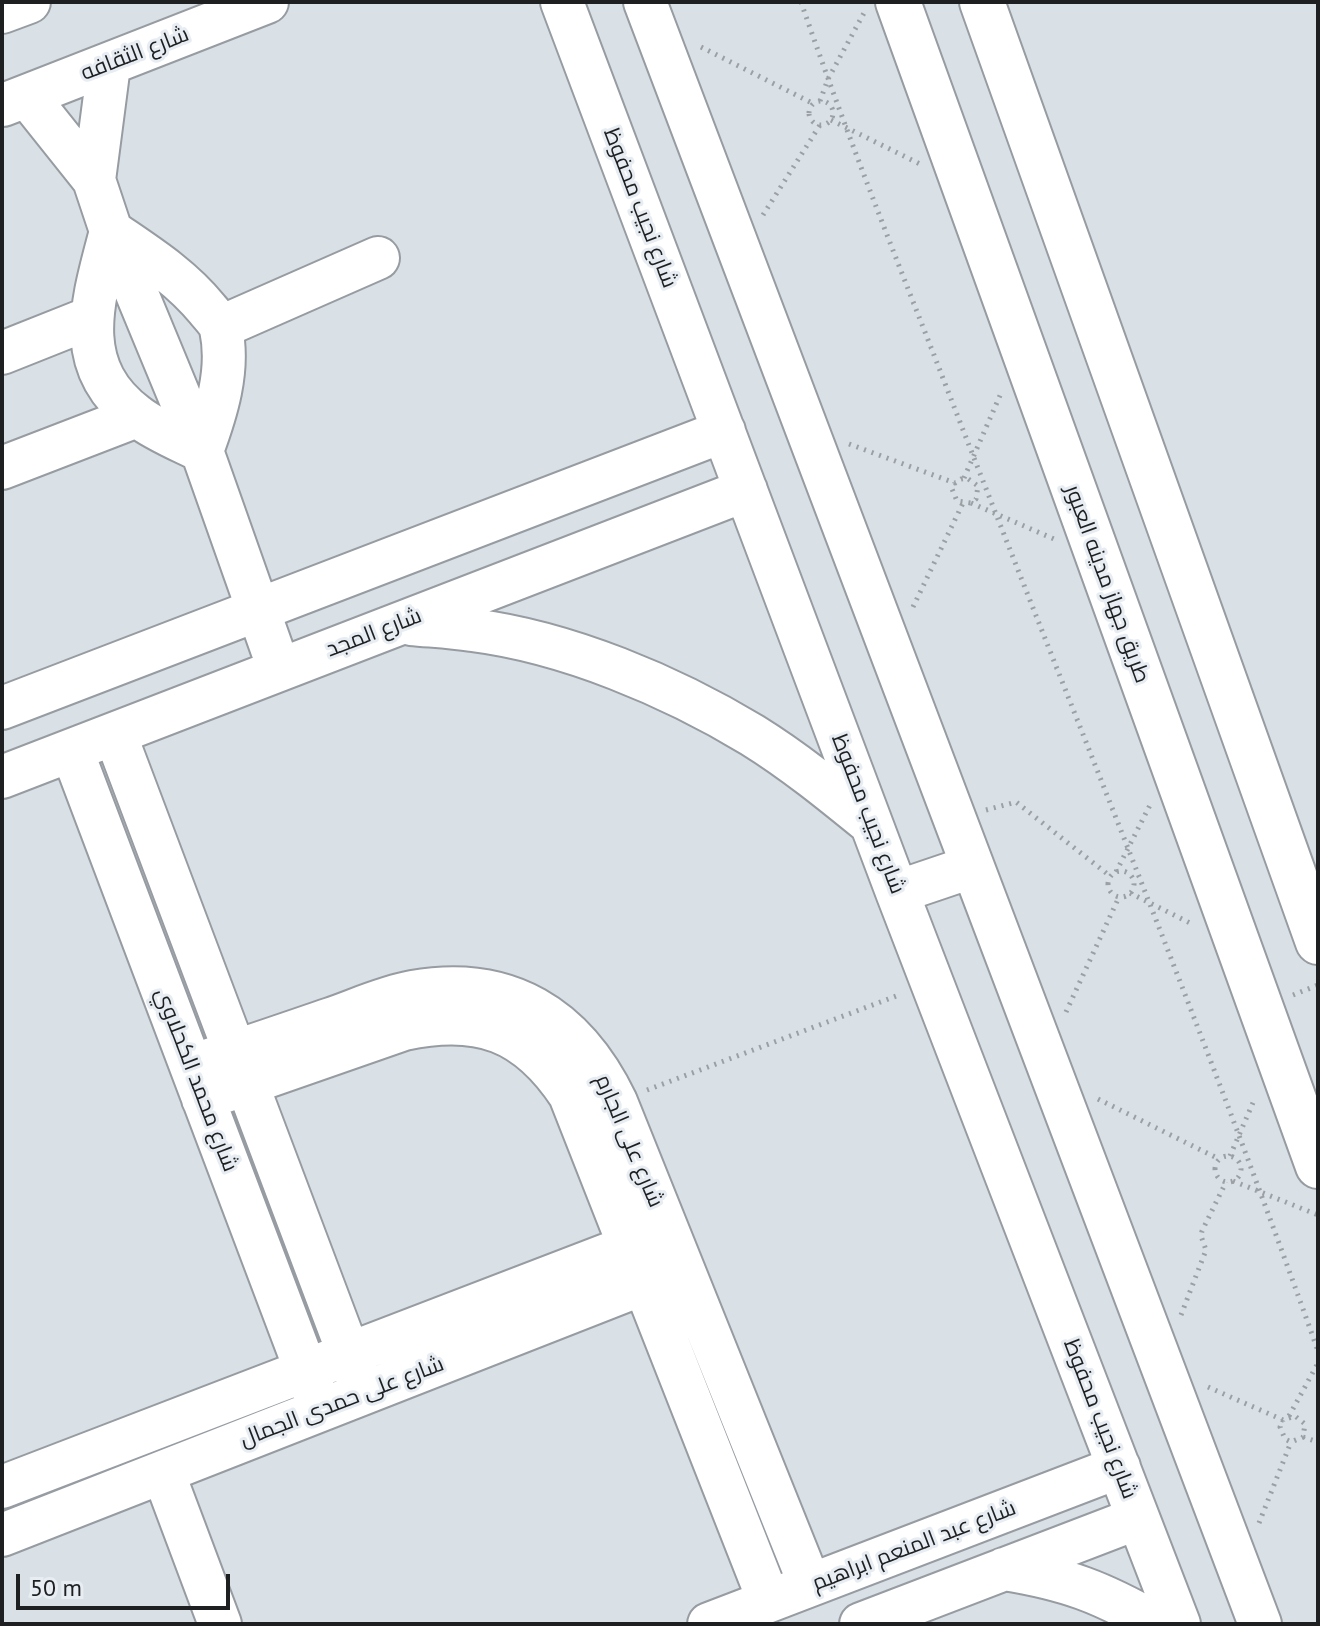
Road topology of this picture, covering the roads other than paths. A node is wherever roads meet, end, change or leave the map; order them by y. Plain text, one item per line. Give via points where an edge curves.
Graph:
1 (29, 2) edge
2 (267, 2) edge
3 (562, 2) edge
4 (898, 2) edge
5 (982, 2) edge
6 (2, 12) edge
7 (649, 13) edge
8 (109, 65) junction
9 (15, 100) edge
10 (94, 180) junction
11 (111, 231) junction
12 (378, 258) dead end
13 (90, 318) junction
14 (221, 327) junction
15 (2, 353) edge
16 (137, 416) junction
17 (724, 431) junction
18 (202, 451) junction
19 (2, 468) edge
20 (746, 490) junction
21 (258, 609) junction
22 (402, 623) junction
23 (279, 669) junction
24 (2, 708) edge
25 (115, 734) junction
26 (72, 751) junction
27 (2, 777) edge
28 (872, 824) junction
29 (971, 867) junction
30 (897, 892) junction
31 (1318, 942) edge
32 (548, 1038) junction
33 (1293, 1064) edge
34 (241, 1068) junction
35 (197, 1083) junction
36 (1318, 1166) edge
37 (675, 1250) junction
38 (636, 1265) junction
39 (349, 1354) junction
40 (306, 1370) junction
41 (363, 1393) junction
42 (321, 1410) junction
43 (1119, 1467) junction
44 (163, 1472) junction
45 (2, 1487) edge
46 (1138, 1518) junction
47 (6, 1520) edge
48 (1004, 1569) junction
49 (810, 1585) junction
50 (769, 1601) junction
51 (220, 1624) edge
52 (709, 1624) edge
53 (861, 1624) edge
54 (1157, 1624) edge
55 (1179, 1624) edge
56 (1260, 1624) edge

1 - 6 street
2 - 8 street, شارع الثقافه
3 - 17 street, شارع نجيب محفوظ
4 - 33 main road, طريق جهاز مدينه العبور via 1238,947
5 - 31 main road
7 - 29 street
8 - 9 street, شارع الثقافه
8 - 10 street
9 - 10 street
10 - 11 street
11 - 13 street
11 - 14 street via 174,275
11 - 18 street
12 - 14 street
13 - 15 street
13 - 16 street via 93,356 110,390
14 - 18 street via 223,376
16 - 18 street
16 - 19 street
17 - 20 street, شارع نجيب محفوظ
17 - 21 street
18 - 21 street
20 - 22 street, شارع المجد
20 - 28 street, شارع نجيب محفوظ
21 - 23 street
21 - 24 street
22 - 23 street, شارع المجد
22 - 28 street via 475,630 619,669 752,735
23 - 25 street, شارع المجد
25 - 26 street, شارع المجد
25 - 34 street, شارع محمد الكحلاوي
26 - 27 street, شارع المجد
26 - 35 street, شارع محمد الكحلاوي
28 - 30 street, شارع نجيب محفوظ
29 - 30 street
29 - 56 street
30 - 43 street, شارع نجيب محفوظ
32 - 34 street, شارع على الجارم via 526,1004 489,991 449,987 410,992
32 - 37 street, شارع على الجارم via 590,1056 602,1073
32 - 38 street, شارع على الجارم via 554,1072 570,1095
33 - 36 main road, طريق جهاز مدينه العبور
34 - 35 street, شارع على الجارم
34 - 39 street, شارع محمد الكحلاوي
35 - 40 street, شارع محمد الكحلاوي
37 - 38 street, شارع على حمدى الجمال
37 - 49 street, شارع على الجارم
38 - 39 street, شارع على حمدى الجمال
38 - 41 street, شارع على حمدى الجمال
38 - 50 street, شارع على الجارم
39 - 40 street, شارع على حمدى الجمال
39 - 41 street, شارع محمد الكحلاوي
40 - 42 street, شارع محمد الكحلاوي
40 - 45 street, شارع على حمدى الجمال
41 - 42 street, شارع على حمدى الجمال
42 - 44 street, شارع على حمدى الجمال
43 - 46 street, شارع نجيب محفوظ
43 - 49 street, شارع عبد المنعم ابراهيم
44 - 47 street, شارع على حمدى الجمال
44 - 51 street
46 - 48 street
46 - 55 street, شارع نجيب محفوظ
48 - 53 street
48 - 54 street via 1079,1585
49 - 50 street, شارع عبد المنعم ابراهيم
50 - 52 street, شارع عبد المنعم ابراهيم

